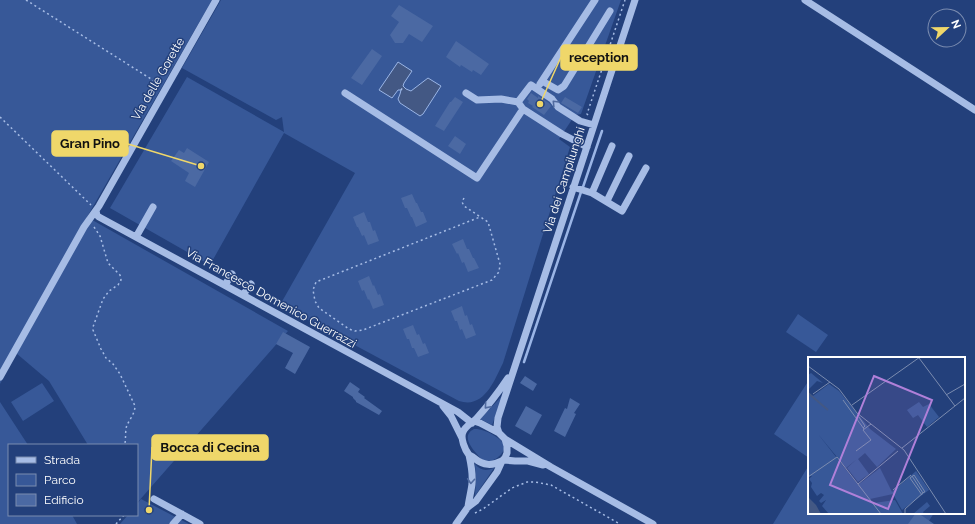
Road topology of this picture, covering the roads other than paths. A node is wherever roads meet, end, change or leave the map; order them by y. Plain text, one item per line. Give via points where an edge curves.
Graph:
1 (216, 0) edge
2 (595, 0) edge
3 (635, 0) edge
4 (805, 0) edge
5 (610, 11) dead end
6 (542, 81) junction
7 (536, 90) junction
8 (345, 93) dead end
9 (466, 93) dead end
10 (518, 102) junction
11 (523, 109) junction
12 (975, 110) edge
13 (594, 125) junction
14 (612, 146) dead end
15 (587, 147) junction
16 (629, 156) dead end
17 (646, 168) dead end
18 (573, 187) junction
19 (592, 193) junction
20 (607, 202) junction
21 (153, 207) dead end
22 (96, 211) junction
23 (136, 237) junction
24 (232, 274) dead end
25 (250, 284) dead end
26 (225, 285) junction
27 (243, 295) junction
28 (514, 368) junction
29 (0, 376) edge
30 (439, 402) junction
31 (473, 422) junction
32 (499, 433) junction
33 (462, 438) junction
34 (505, 438) junction
35 (469, 455) junction
36 (503, 461) junction
37 (514, 461) junction
38 (551, 467) junction
39 (497, 472) junction
40 (154, 500) dead end
41 (468, 507) junction
42 (182, 514) junction
43 (174, 524) edge
44 (200, 524) edge
45 (456, 524) edge
46 (653, 524) edge

1 - 22 street, Via delle Gorette
2 - 6 street
3 - 13 street, Via dei Campilunghi
4 - 12 street
5 - 6 street via 564,86 558,90
6 - 7 street
7 - 10 street via 531,85
13 -> 7 street via 580,121
8 - 11 street via 477,178
9 - 10 street via 477,100 501,98
10 - 11 street
11 - 15 street
13 - 15 street, Via dei Campilunghi
14 - 19 street
15 - 18 street, Via dei Campilunghi
16 - 20 street
17 - 20 street via 622,210
18 - 19 street
18 - 28 street, Via dei Campilunghi
19 - 20 street
21 - 23 street
22 - 23 street, Via Francesco Domenico Guerrazzi via 99,217
22 - 29 street, Via delle Gorette via 80,234
23 - 26 street, Via Francesco Domenico Guerrazzi
24 - 26 street
25 - 27 street
26 - 27 street, Via Francesco Domenico Guerrazzi
27 - 30 street, Via Francesco Domenico Guerrazzi
28 -> 31 street, Via dei Campilunghi via 498,393
28 - 32 street, Via dei Campilunghi via 498,418 496,427
30 - 31 street, Via Francesco Domenico Guerrazzi
30 - 33 street, Via Francesco Domenico Guerrazzi via 451,416
31 - 32 street
31 - 33 street via 462,432
32 - 34 street
33 - 35 street
34 - 36 street via 507,453
34 - 38 street
35 - 36 street via 483,464
35 -> 41 street via 472,484
36 - 37 street
36 - 39 street
37 - 38 street via 528,461
37 - 39 street
38 - 46 street
39 - 41 street via 476,501
40 - 42 street
41 - 45 street
42 - 43 street
42 - 44 street

